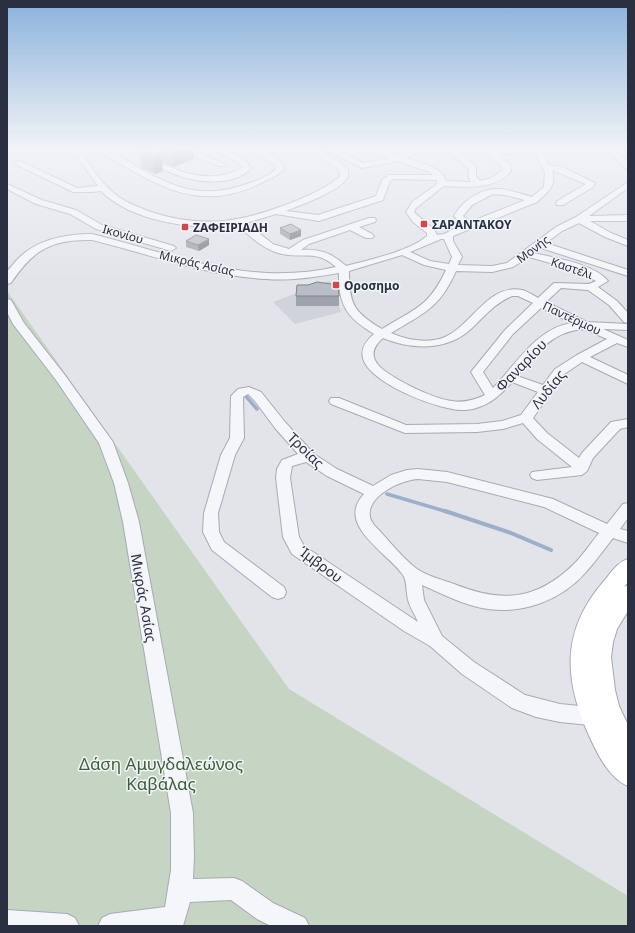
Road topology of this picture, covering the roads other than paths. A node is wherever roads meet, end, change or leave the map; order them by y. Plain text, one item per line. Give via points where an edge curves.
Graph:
1 (22, 194) edge
2 (109, 194) edge
3 (191, 194) edge
4 (224, 194) edge
5 (317, 194) edge
6 (381, 194) edge
7 (431, 194) edge
8 (489, 194) edge
9 (507, 194) edge
10 (543, 194) edge
11 (575, 194) edge
12 (615, 194) edge
13 (534, 200) junction
14 (302, 201) junction
15 (560, 203) dead end
16 (277, 212) junction
17 (331, 214) junction
18 (628, 218) edge
19 (579, 219) junction
20 (372, 220) dead end
21 (240, 223) junction
22 (352, 227) junction
23 (463, 228) junction
24 (437, 234) junction
25 (369, 236) dead end
26 (628, 243) edge
27 (539, 244) junction
28 (293, 252) junction
29 (402, 252) junction
30 (527, 254) junction
31 (452, 268) junction
32 (344, 269) junction
33 (628, 273) edge
34 (243, 274) junction
35 (7, 280) edge
36 (591, 287) junction
37 (7, 302) edge
38 (539, 303) junction
39 (628, 320) edge
40 (586, 326) junction
41 (628, 327) edge
42 (382, 335) junction
43 (623, 341) edge
44 (581, 357) junction
45 (510, 377) junction
46 (628, 380) edge
47 (544, 390) junction
48 (492, 396) junction
49 (335, 401) dead end
50 (468, 405) junction
51 (526, 418) junction
52 (628, 424) edge
53 (477, 428) junction
54 (308, 456) junction
55 (582, 468) junction
56 (537, 475) dead end
57 (374, 492) junction
58 (628, 508) edge
59 (609, 531) junction
60 (628, 537) edge
61 (628, 567) edge
62 (412, 574) junction
63 (278, 592) dead end
64 (628, 594) edge
65 (436, 641) junction
66 (602, 717) junction
67 (628, 748) edge
68 (628, 773) edge
69 (180, 891) junction
70 (7, 922) edge
71 (173, 922) edge
72 (67, 926) edge
73 (110, 926) edge
74 (297, 926) edge

1 - 34 street, Ικονίου via 39,202 73,212 99,227 236,268
2 - 21 street via 126,205 161,219 196,225
3 - 4 street
5 - 14 street
6 - 17 street via 380,198
7 - 24 street via 415,204 410,212
8 - 23 street via 469,203 460,212 458,216
9 - 13 street
10 - 13 street
11 - 15 street
12 - 19 street, Μονής
13 - 23 street
14 - 16 street
14 - 17 street
16 - 17 street via 314,218
16 - 21 street
18 - 19 street
19 - 26 street
19 - 27 street, Μονής via 559,229
20 - 22 street
21 - 28 street via 272,248
22 - 25 street
22 - 28 street via 306,242
23 - 24 street, Μικράς Ασίας
24 - 29 street, Μικράς Ασίας
24 - 31 street, Φαναρίου via 456,251 457,257
27 - 30 street, Μονής
27 - 33 street
28 - 32 street via 328,255
29 - 31 street, Μονής via 428,263
29 - 32 street, Μικράς Ασίας
30 - 31 street, Μονής via 501,268
30 - 36 street, Καστέλι via 582,270 603,281
31 - 42 street, Φαναρίου via 438,296 429,305
32 - 34 street, Μικράς Ασίας via 293,276
32 - 42 street via 345,298 348,305 365,323
34 - 35 street, Μικράς Ασίας via 79,236 62,238 41,246 19,261
36 - 38 street, Καστέλι via 558,285
36 - 39 street, Καστέλι via 612,303
37 - 69 street, Μικράς Ασίας via 19,324 106,442 121,483 131,522 182,813 184,859
38 - 40 street, Παντέρμου
38 - 42 street, Παντέρμου via 516,292 508,293 496,300 450,340 436,344
38 - 48 street, Καστέλι via 509,332 477,372
40 - 41 street, Φαναρίου
40 - 43 street, Παντέρμου
40 - 45 street, Φαναρίου via 564,328 545,338
42 - 50 street, Φαναρίου via 372,341 367,356 380,373 439,404
43 - 44 street, Λυδίας
44 - 46 street
44 - 47 street, Λυδίας via 559,372
45 - 47 street
45 - 48 street, Φαναρίου
47 - 51 street, Λυδίας
48 - 50 street, Φαναρίου
49 - 53 street, Λυδίας via 405,429
50 - 53 street
51 - 53 street, Λυδίας via 503,425
51 - 55 street via 542,436
52 - 55 street via 616,425 586,456
54 - 57 street, Τροίας via 329,472
54 - 63 street, Τροίας via 257,395 247,390 238,393 237,438 228,455 211,513 211,532 218,546
54 - 65 street, Ίμβρου via 287,463 283,478 291,538 298,550
55 - 56 street via 577,472
57 - 59 street via 407,475 446,477 548,503
57 - 62 street via 364,503 362,517 368,529
58 - 59 street
59 - 60 street
59 - 62 street via 580,568 556,588 529,600 507,603 468,598
61 - 66 main road via 596,609 585,633 584,679
62 - 65 street, Ίμβρου via 416,600
64 - 66 main road via 605,628 600,652 604,695
65 - 66 street, Ίμβρου via 468,668 519,702 560,713
66 - 67 main road
66 - 68 main road via 597,729 619,764
69 - 71 street, Μικράς Ασίας
69 - 74 street via 234,889 265,911
70 - 72 street
71 - 73 street

